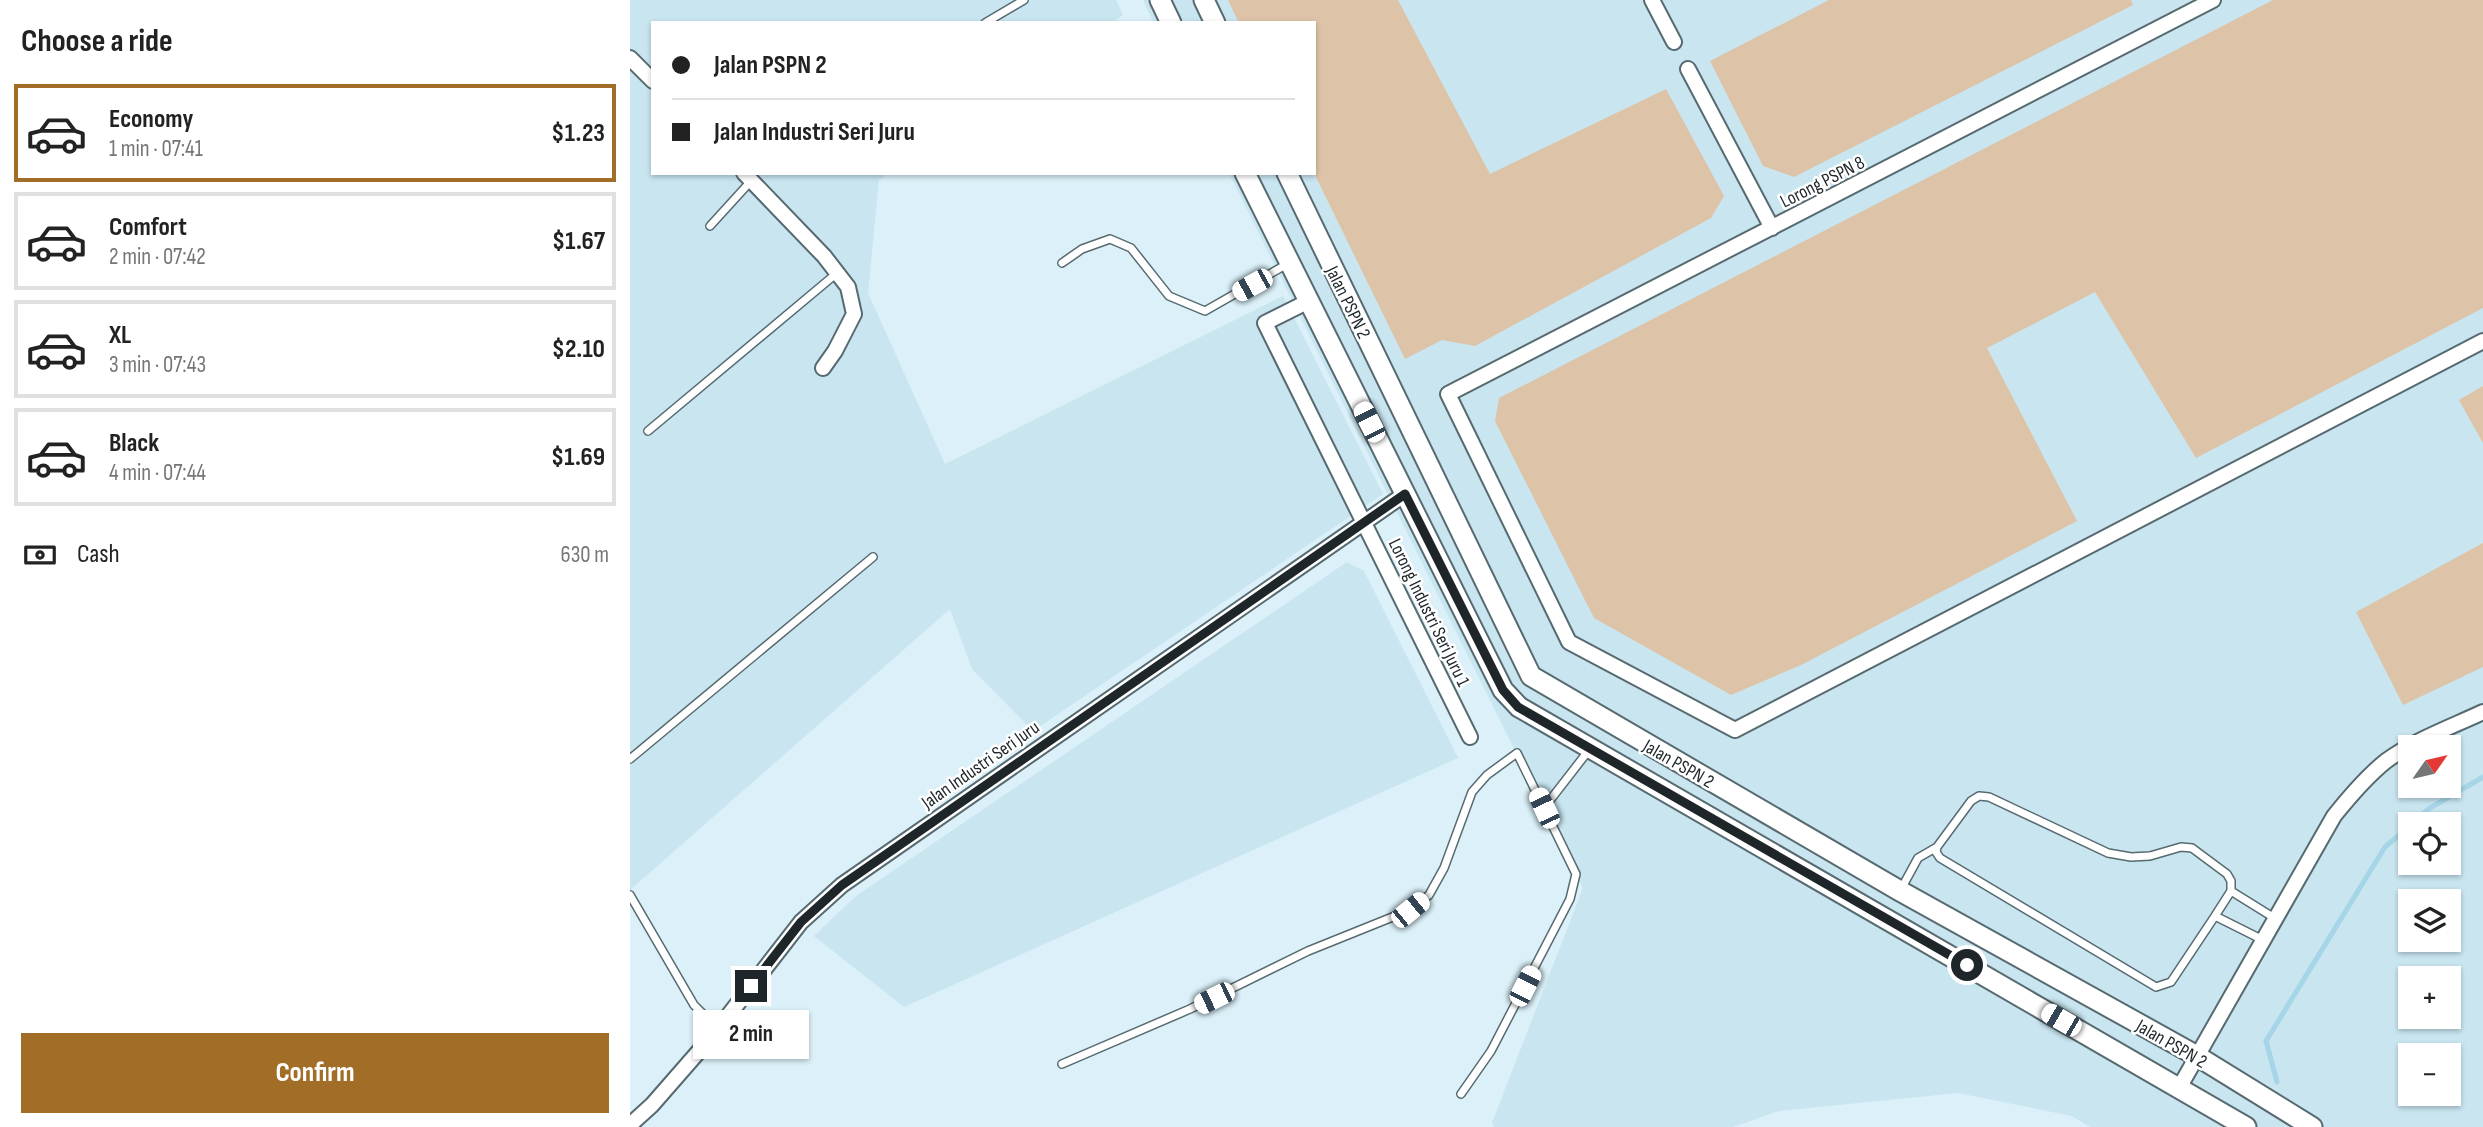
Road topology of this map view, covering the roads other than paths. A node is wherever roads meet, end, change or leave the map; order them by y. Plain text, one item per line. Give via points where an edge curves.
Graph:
1 (1024, 0) edge
2 (1160, 0) edge
3 (1204, 0) edge
4 (1652, 0) edge
5 (2213, 0) edge
6 (988, 21) edge
7 (1170, 21) edge
8 (1214, 21) edge
9 (1674, 42) dead end
10 (630, 58) edge
11 (1688, 69) dead end
12 (651, 79) edge
13 (1246, 175) edge
14 (1288, 175) edge
15 (748, 177) edge
16 (710, 226) dead end
17 (1772, 228) junction
18 (1062, 263) dead end
19 (1289, 263) junction
20 (837, 273) junction
21 (1309, 301) junction
22 (2483, 341) edge
23 (823, 368) dead end
24 (648, 432) dead end
25 (1405, 494) junction
26 (1363, 522) junction
27 (873, 557) dead end
28 (2483, 712) edge
29 (1470, 737) dead end
30 (1590, 748) junction
31 (630, 759) edge
32 (1544, 808) junction
33 (1937, 847) junction
34 (1900, 891) junction
35 (2231, 891) junction
36 (630, 895) edge
37 (2215, 916) junction
38 (2276, 919) junction
39 (2263, 940) junction
40 (718, 1029) junction
41 (2197, 1056) junction
42 (1062, 1064) dead end
43 (2179, 1088) junction
44 (1461, 1094) dead end
45 (630, 1125) edge
46 (2246, 1127) edge
47 (2312, 1127) edge

1 - 6 lane
2 - 7 street
3 - 8 street
4 - 9 street
5 - 17 street, Lorong PSPN 8
10 - 12 street
11 - 17 street
13 - 19 street, Jalan PSPN 2
14 - 34 street, Jalan PSPN 2 via 1531,676
15 - 16 lane
15 - 20 street
17 - 22 street, Lorong PSPN 8 via 1448,394 1569,642 1735,730
18 - 19 lane via 1110,239 1131,248 1169,296 1205,312
19 - 21 street, Jalan PSPN 2
20 - 23 street via 848,286 854,314
20 - 24 lane
21 - 25 street, Jalan PSPN 2
21 - 26 street, Lorong Industri Seri Juru 1 via 1265,323
25 - 26 street, Jalan Industri Seri Juru
25 - 30 street, Jalan PSPN 2 via 1503,690 1518,707
26 - 29 street, Lorong Industri Seri Juru 1
26 - 40 street, Jalan Industri Seri Juru via 842,885 801,922
27 - 31 lane
28 - 38 street via 2419,742 2360,784 2334,816
30 - 32 lane
30 - 43 street, Jalan PSPN 2
32 - 42 lane via 1517,753 1486,775 1472,792 1444,868 1429,895 1410,910 1308,951
32 - 44 lane via 1576,874 1570,899 1491,1051
33 - 34 lane via 1917,858
33 - 35 lane via 1971,801 1989,797 2108,853 2140,857 2192,848 2227,874
33 - 37 lane via 1940,858 2156,988 2171,982
34 - 41 street, Jalan PSPN 2
35 - 37 lane
35 - 38 lane
36 - 40 lane via 694,1005
37 - 39 lane
38 - 39 street
39 - 41 street
40 - 45 street, Jalan Industri Seri Juru
41 - 43 street
41 - 47 street, Jalan PSPN 2
43 - 46 street, Jalan PSPN 2

